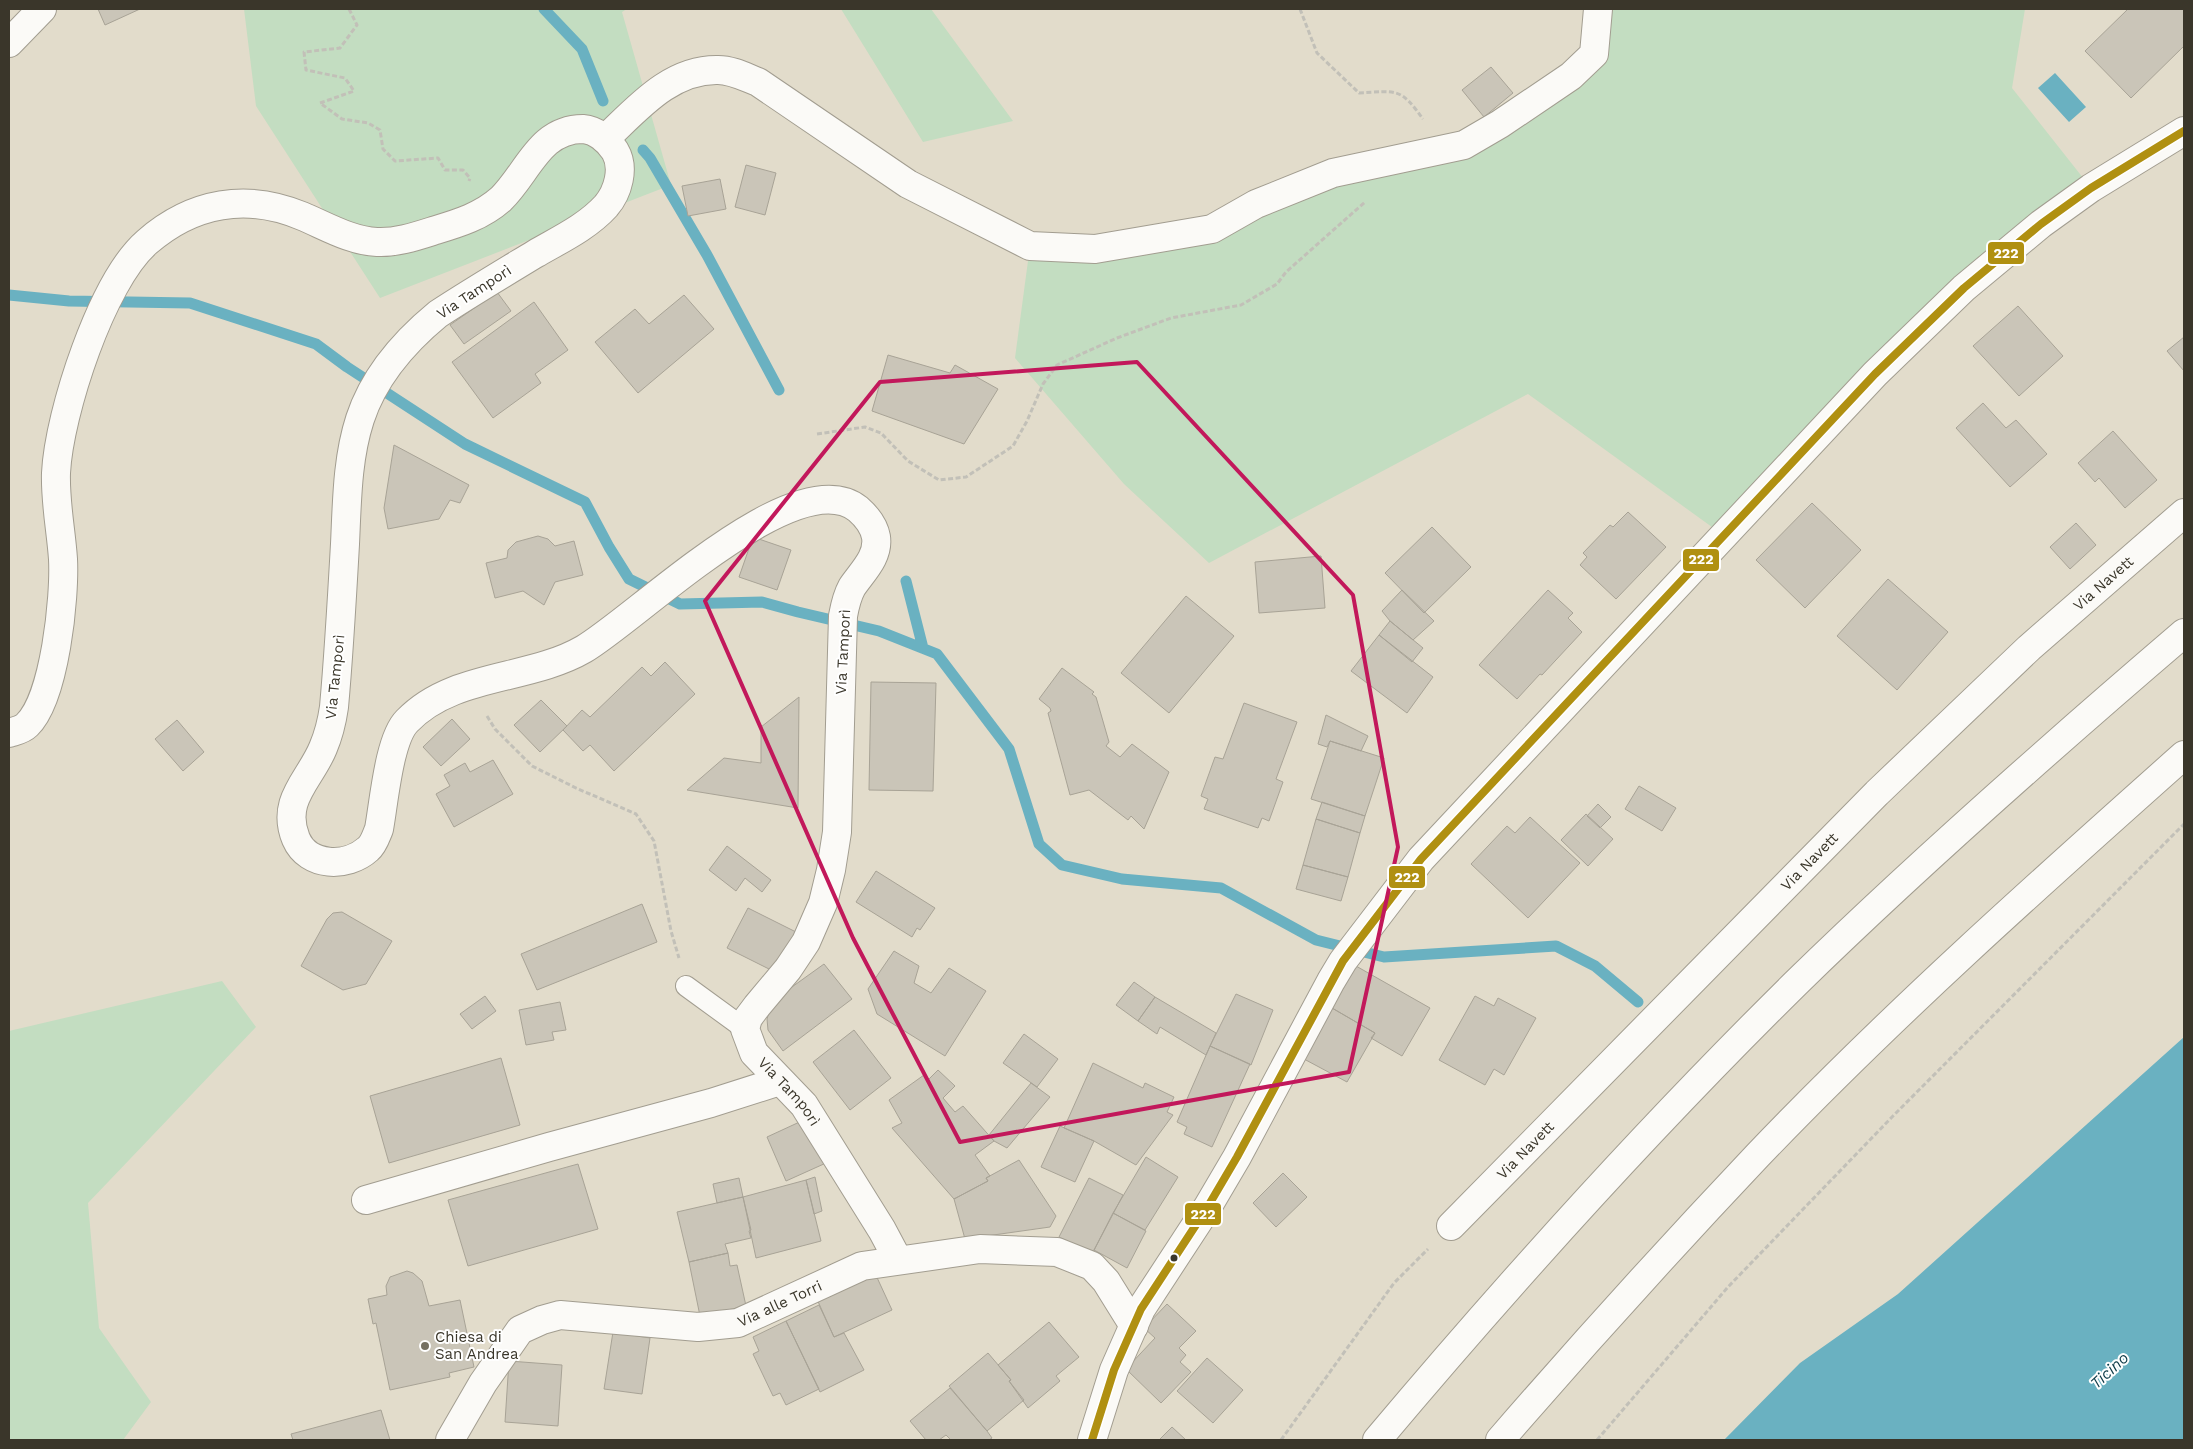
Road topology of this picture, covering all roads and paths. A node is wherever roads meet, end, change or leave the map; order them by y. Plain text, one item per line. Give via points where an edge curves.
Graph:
1 (42, 9) edge
2 (349, 9) edge
3 (1300, 9) edge
4 (1598, 9) edge
5 (9, 43) edge
6 (2184, 131) edge
7 (606, 139) junction
8 (1444, 150) junction
9 (466, 188) dead end
10 (1368, 199) dead end
11 (817, 434) dead end
12 (2184, 513) edge
13 (2184, 633) edge
14 (467, 686) junction
15 (9, 733) edge
16 (2184, 755) edge
17 (2184, 824) edge
18 (686, 986) joint
19 (745, 1029) junction
20 (780, 1081) junction
21 (366, 1200) dead end
22 (1450, 1226) joint
23 (898, 1260) junction
24 (1134, 1326) junction
25 (450, 1440) edge
26 (1092, 1440) edge
27 (1281, 1440) edge
28 (1377, 1440) edge
29 (1500, 1440) edge
30 (1597, 1440) edge

1 - 5 main road
2 - 9 path via 357,25 340,48 304,52 306,70 345,78 354,91 320,102 342,119 368,123 380,130 383,149 396,161 438,158 445,170 463,170 470,178
3 - 8 path via 1317,53 1359,93 1391,91 1408,98
4 - 8 main road via 1594,54 1571,76 1464,145
6 - 24 main road via 2091,188 2041,224 1964,288 1875,374 1421,859 1331,980 1232,1165
7 - 8 main road via 656,91 676,80 699,72 719,70 736,73 758,82 908,184 1030,246 1095,249 1212,228 1256,204 1333,172
7 - 14 main road, Via Tamporì via 620,163 619,178 608,204 580,227 438,314 418,330 397,353 374,388 358,426 349,470 340,642 330,727 315,765 295,795 292,811 296,840 306,853 331,862 356,857 369,849 379,829 393,752 405,723 428,703
7 - 15 main road via 590,130 577,129 548,140 503,197 488,209 465,221 419,236 396,241 364,240 273,207 224,204 184,217 145,244 128,263 107,301 65,418 56,472 63,559 63,600 58,633 46,688 36,713 26,727
10 - 11 path via 1286,272 1277,284 1240,305 1171,318 1057,365 1043,384 1013,446 966,477 938,480 908,461 880,433 865,428
12 - 22 main road, Via Navett via 2029,648 1877,793
13 - 28 main road via 1998,796 1797,983 1575,1213
14 - 18 path via 495,729 532,766 636,814 654,841 671,931
14 - 19 main road, Via Tamporì via 575,654 765,518 824,500 843,501 863,513 876,538 876,551 846,601 837,832 831,870 806,942 748,1018
16 - 29 main road via 1979,939 1760,1153 1643,1278
17 - 30 path via 1728,1287
18 - 19 lane
19 - 20 main road, Via Tamporì via 754,1054
20 - 21 main road
20 - 23 main road, Via Tamporì via 804,1105
22 - 27 path via 1394,1283
23 - 24 main road, Via alle Torri via 980,1249 1057,1252 1092,1266 1106,1281
23 - 25 main road, Via alle Torri via 862,1266 738,1324 698,1328 560,1315 542,1320 520,1330 483,1383
24 - 26 main road via 1114,1370

